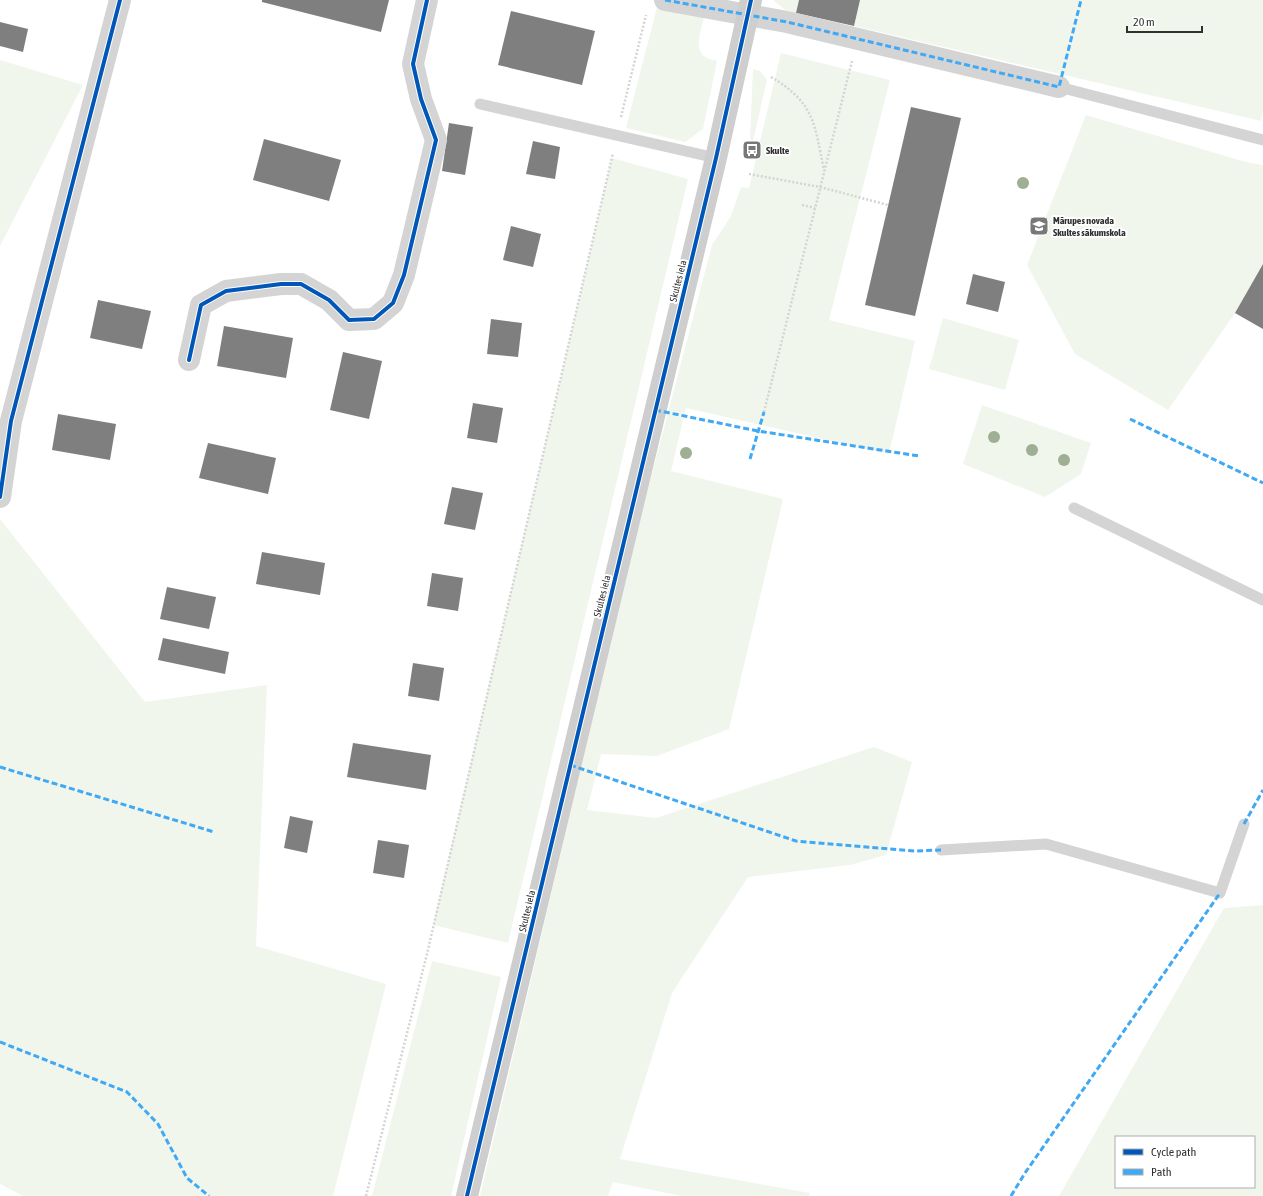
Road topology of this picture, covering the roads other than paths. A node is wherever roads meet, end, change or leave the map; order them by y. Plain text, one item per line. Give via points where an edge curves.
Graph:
1 (120, 0) edge
2 (427, 0) edge
3 (665, 0) edge
4 (750, 7) edge
5 (1059, 87) joint
6 (480, 104) dead end
7 (1263, 140) edge
8 (716, 158) junction
9 (189, 360) dead end
10 (0, 498) edge
11 (1074, 508) dead end
12 (1263, 600) edge
13 (1244, 824) dead end
14 (941, 850) dead end
15 (467, 1196) edge

1 - 10 street via 10,421
2 - 9 street via 413,64 421,99 436,140 404,275 392,303 374,319 349,320 329,300 301,284 226,291 201,305
3 - 4 street
4 - 5 street via 858,39
4 - 8 main road, Skultes iela
5 - 7 lane
6 - 8 lane
8 - 15 main road, Skultes iela
11 - 12 lane
13 - 14 lane via 1220,893 1046,844

